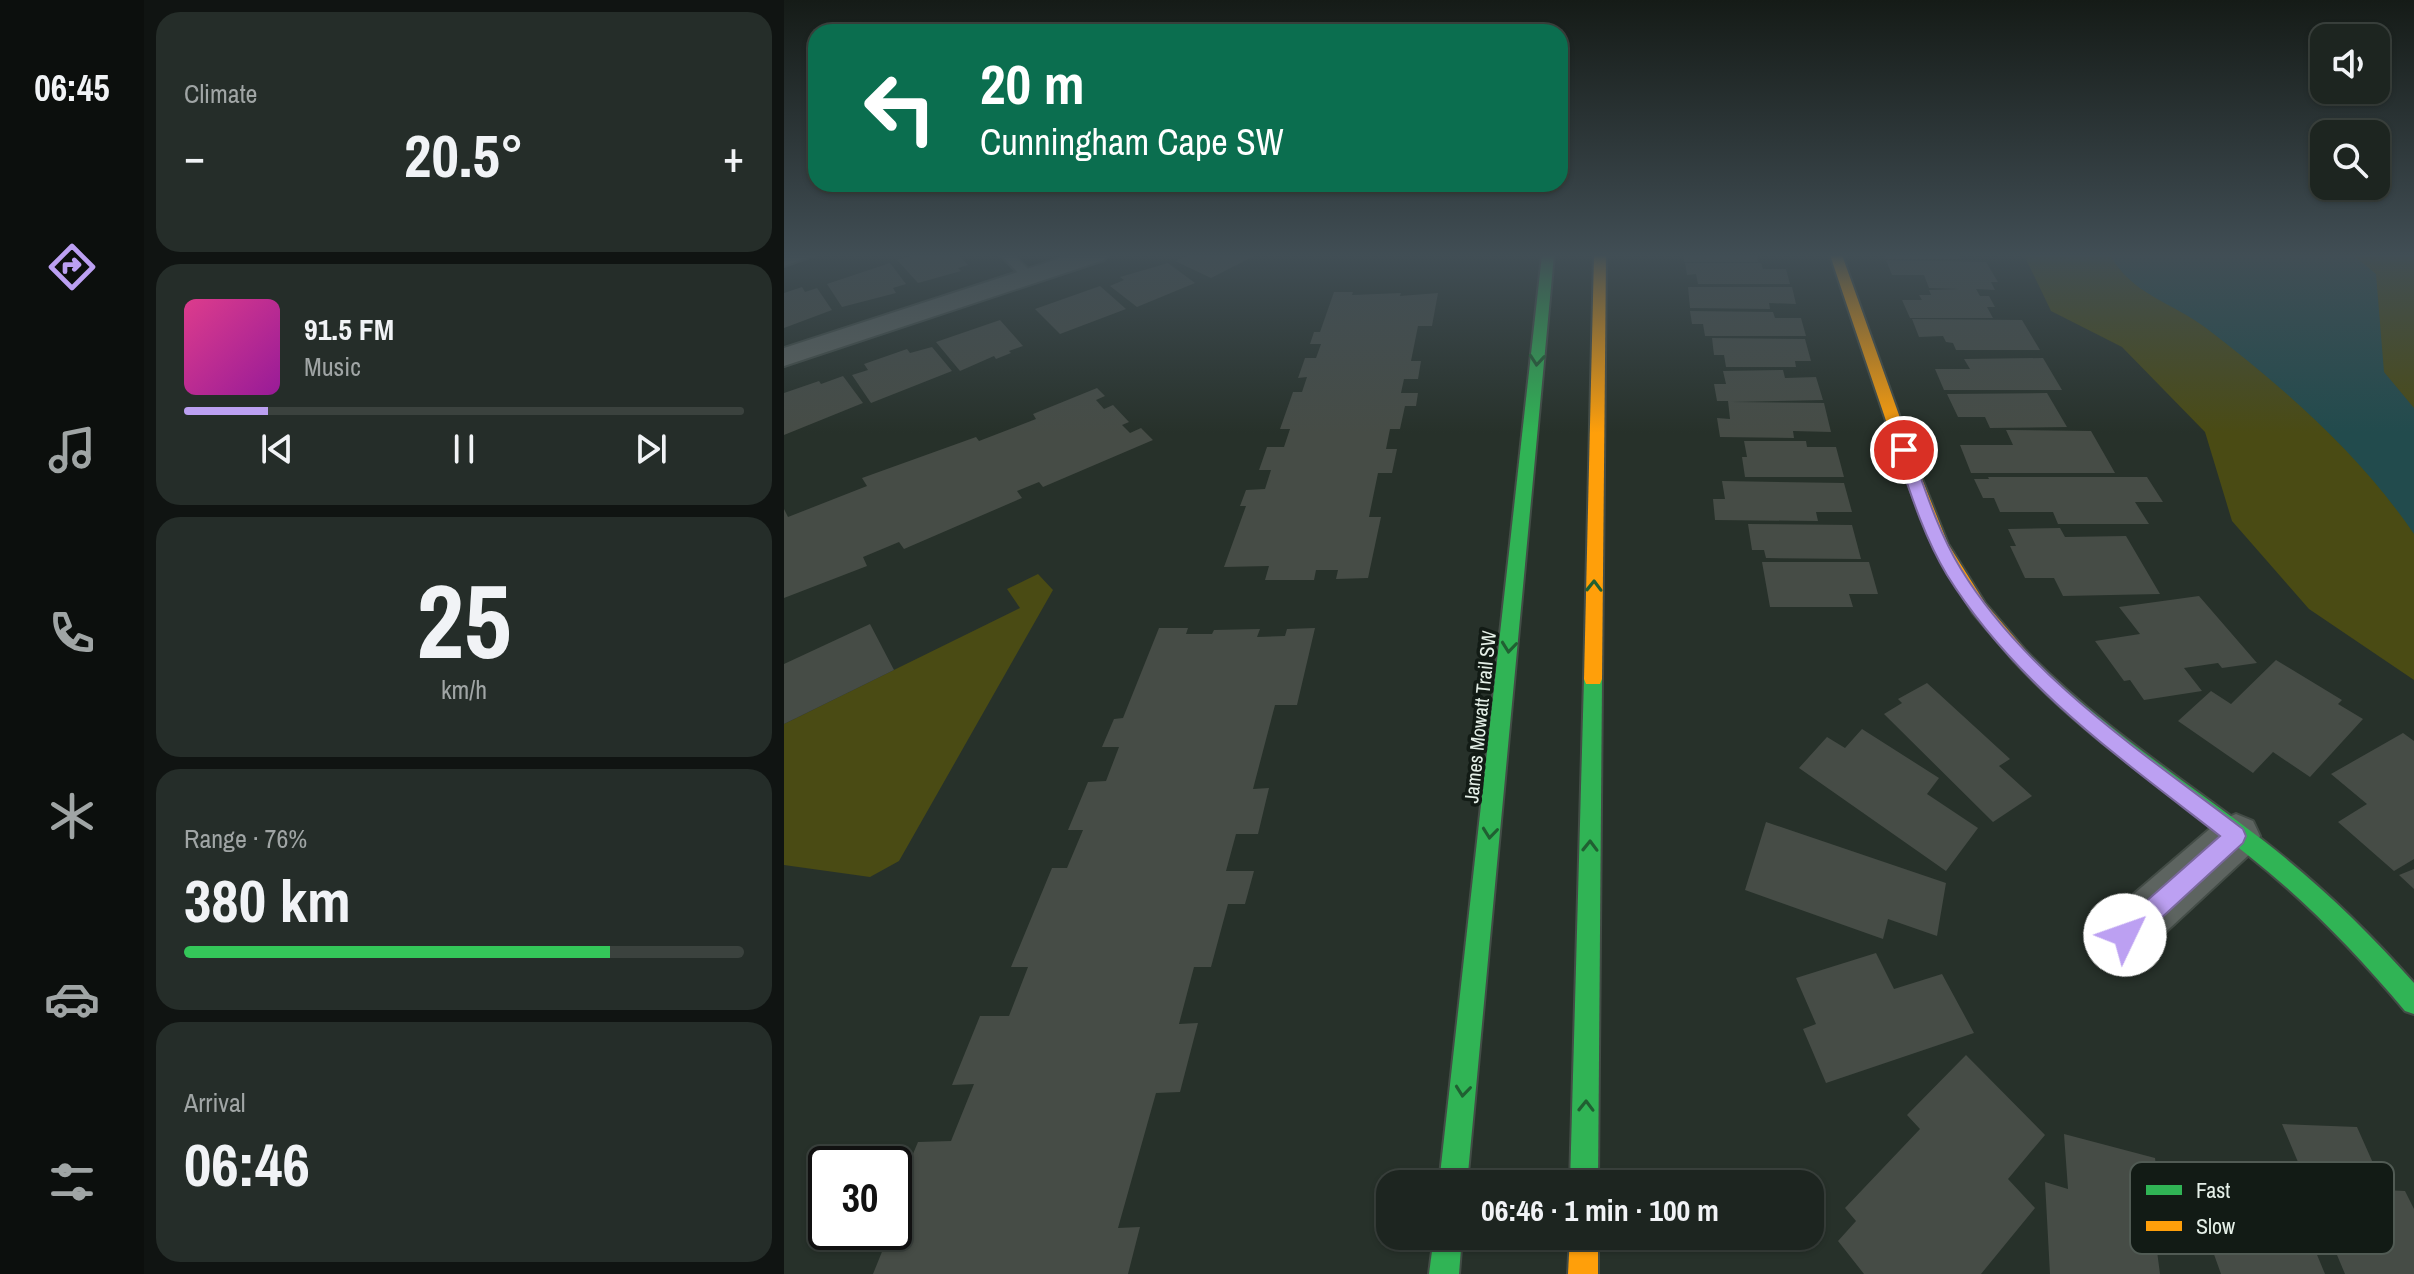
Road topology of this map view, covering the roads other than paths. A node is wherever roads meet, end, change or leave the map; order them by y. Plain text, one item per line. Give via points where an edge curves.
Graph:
1 (913, 314) edge
2 (1542, 314) edge
3 (1599, 314) edge
4 (1857, 314) edge
5 (784, 357) edge
6 (2236, 836) junction
7 (2125, 935) dead end
8 (2414, 1002) edge
9 (1454, 1170) edge
10 (1584, 1170) edge
11 (1447, 1250) edge
12 (1584, 1250) edge
13 (1444, 1274) edge
14 (1583, 1274) edge

1 - 5 street
2 -> 9 main road, James Mowatt Trail SW
10 -> 3 main road
4 - 6 main road via 1923,506 1978,607 2054,692
6 - 7 street
6 - 8 main road via 2356,934
11 - 13 main road
12 - 14 main road

